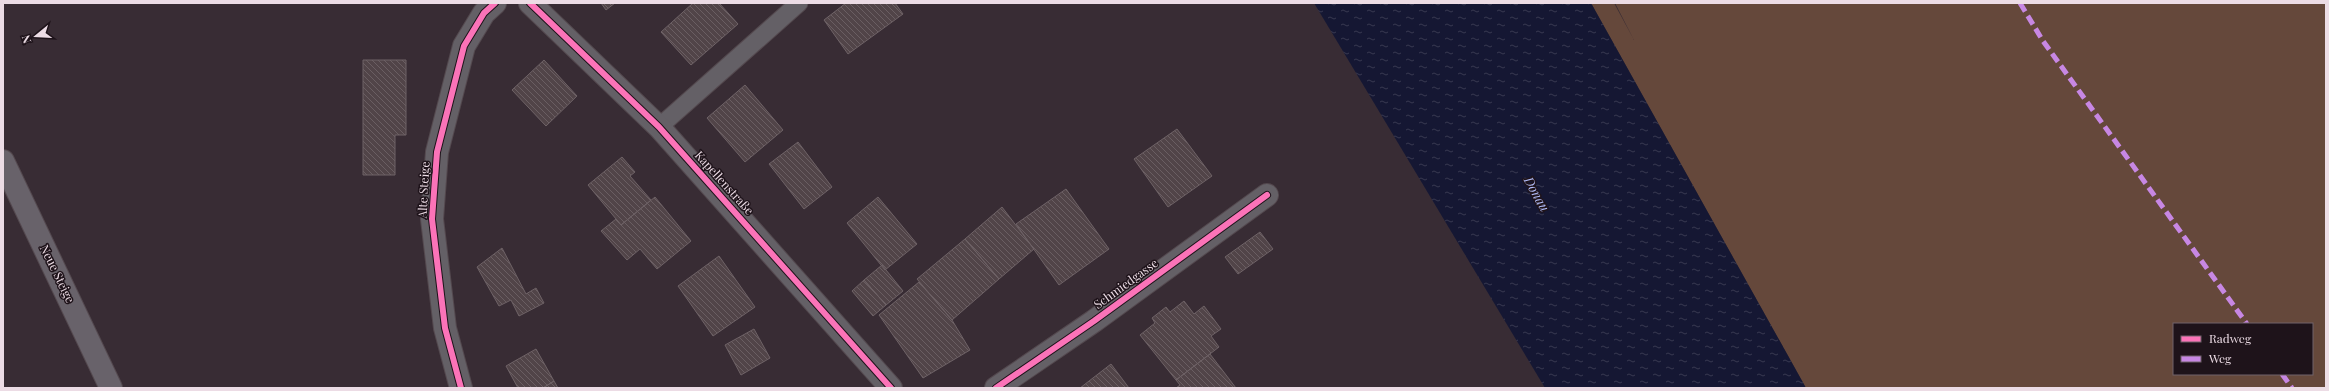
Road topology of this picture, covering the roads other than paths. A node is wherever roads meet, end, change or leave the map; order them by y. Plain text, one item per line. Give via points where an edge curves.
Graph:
1 (495, 3) edge
2 (530, 3) edge
3 (799, 3) edge
4 (659, 127) junction
5 (3, 161) edge
6 (1267, 195) dead end
7 (111, 388) edge
8 (461, 388) edge
9 (890, 388) edge
10 (996, 388) edge

1 - 8 street, Alte Steige via 484,14 464,46 437,152 432,219 445,328
2 - 4 street, Kapellenstraße
3 - 4 lane
4 - 9 street, Kapellenstraße
5 - 7 main road, Neue Steige
6 - 10 street, Schmiedgasse via 1094,321

